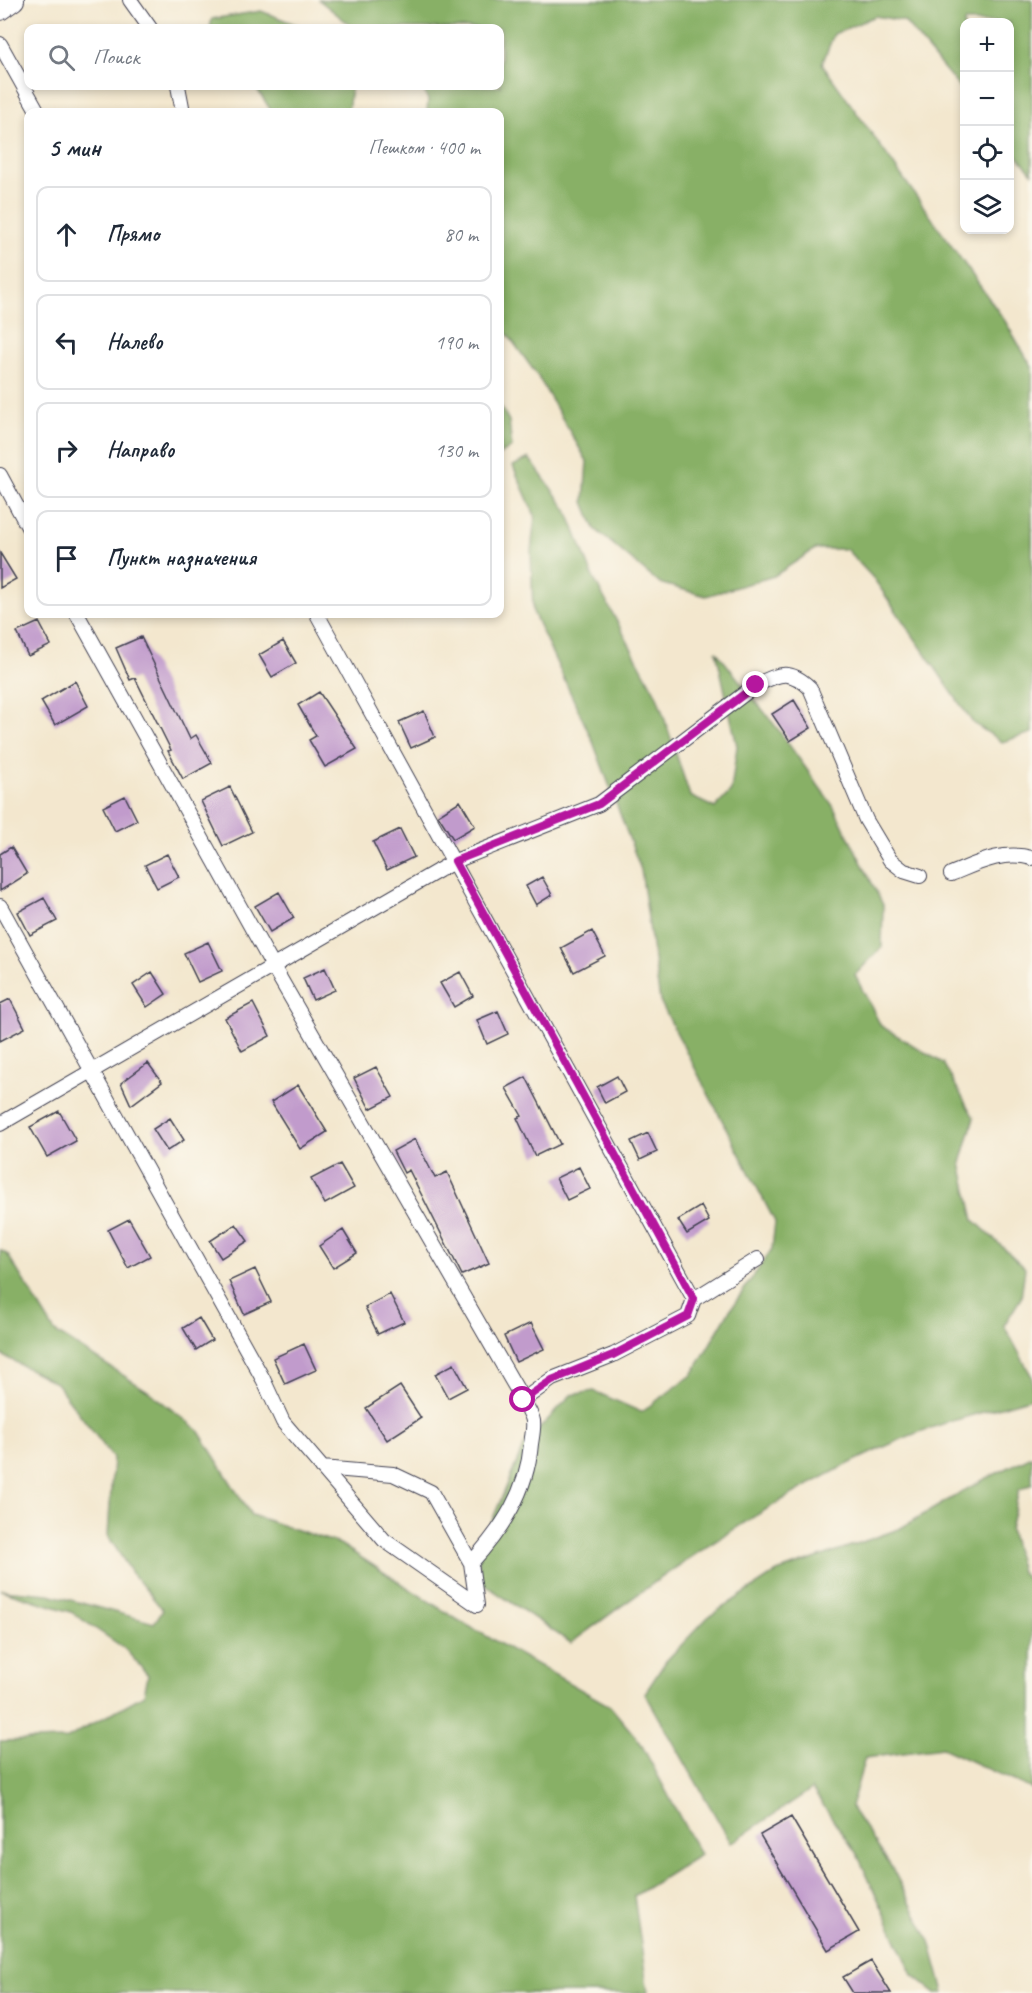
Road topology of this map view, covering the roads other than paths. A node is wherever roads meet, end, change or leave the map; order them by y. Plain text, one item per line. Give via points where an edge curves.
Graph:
1 (14, 0) edge
2 (130, 0) edge
3 (0, 10) edge
4 (147, 24) edge
5 (0, 44) edge
6 (24, 87) edge
7 (26, 90) edge
8 (179, 90) edge
9 (36, 108) edge
10 (182, 108) edge
11 (0, 475) edge
12 (24, 520) edge
13 (79, 618) edge
14 (319, 618) edge
15 (1032, 858) edge
16 (455, 861) junction
17 (951, 874) dead end
18 (921, 876) dead end
19 (0, 906) edge
20 (274, 968) junction
21 (92, 1070) junction
22 (0, 1124) edge
23 (758, 1259) dead end
24 (694, 1299) junction
25 (523, 1400) junction
26 (322, 1468) junction
27 (471, 1563) junction

1 - 3 street
2 - 4 street
5 - 6 street
7 - 9 street
8 - 10 street
11 - 12 street
13 - 20 street
14 - 16 street
15 - 17 street via 989,857
16 - 18 street via 599,804 756,685 777,675 790,674 810,688 866,820 890,860 904,871
16 - 20 street
16 - 24 street
19 - 21 street
20 - 21 street
20 - 25 street
21 - 22 street
21 - 26 street via 284,1422
23 - 24 street
24 - 25 street via 688,1316 613,1355 552,1380
25 - 27 street via 533,1420 523,1484 497,1534
26 - 27 street via 393,1474 431,1492
26 - 27 street via 384,1540 477,1605

